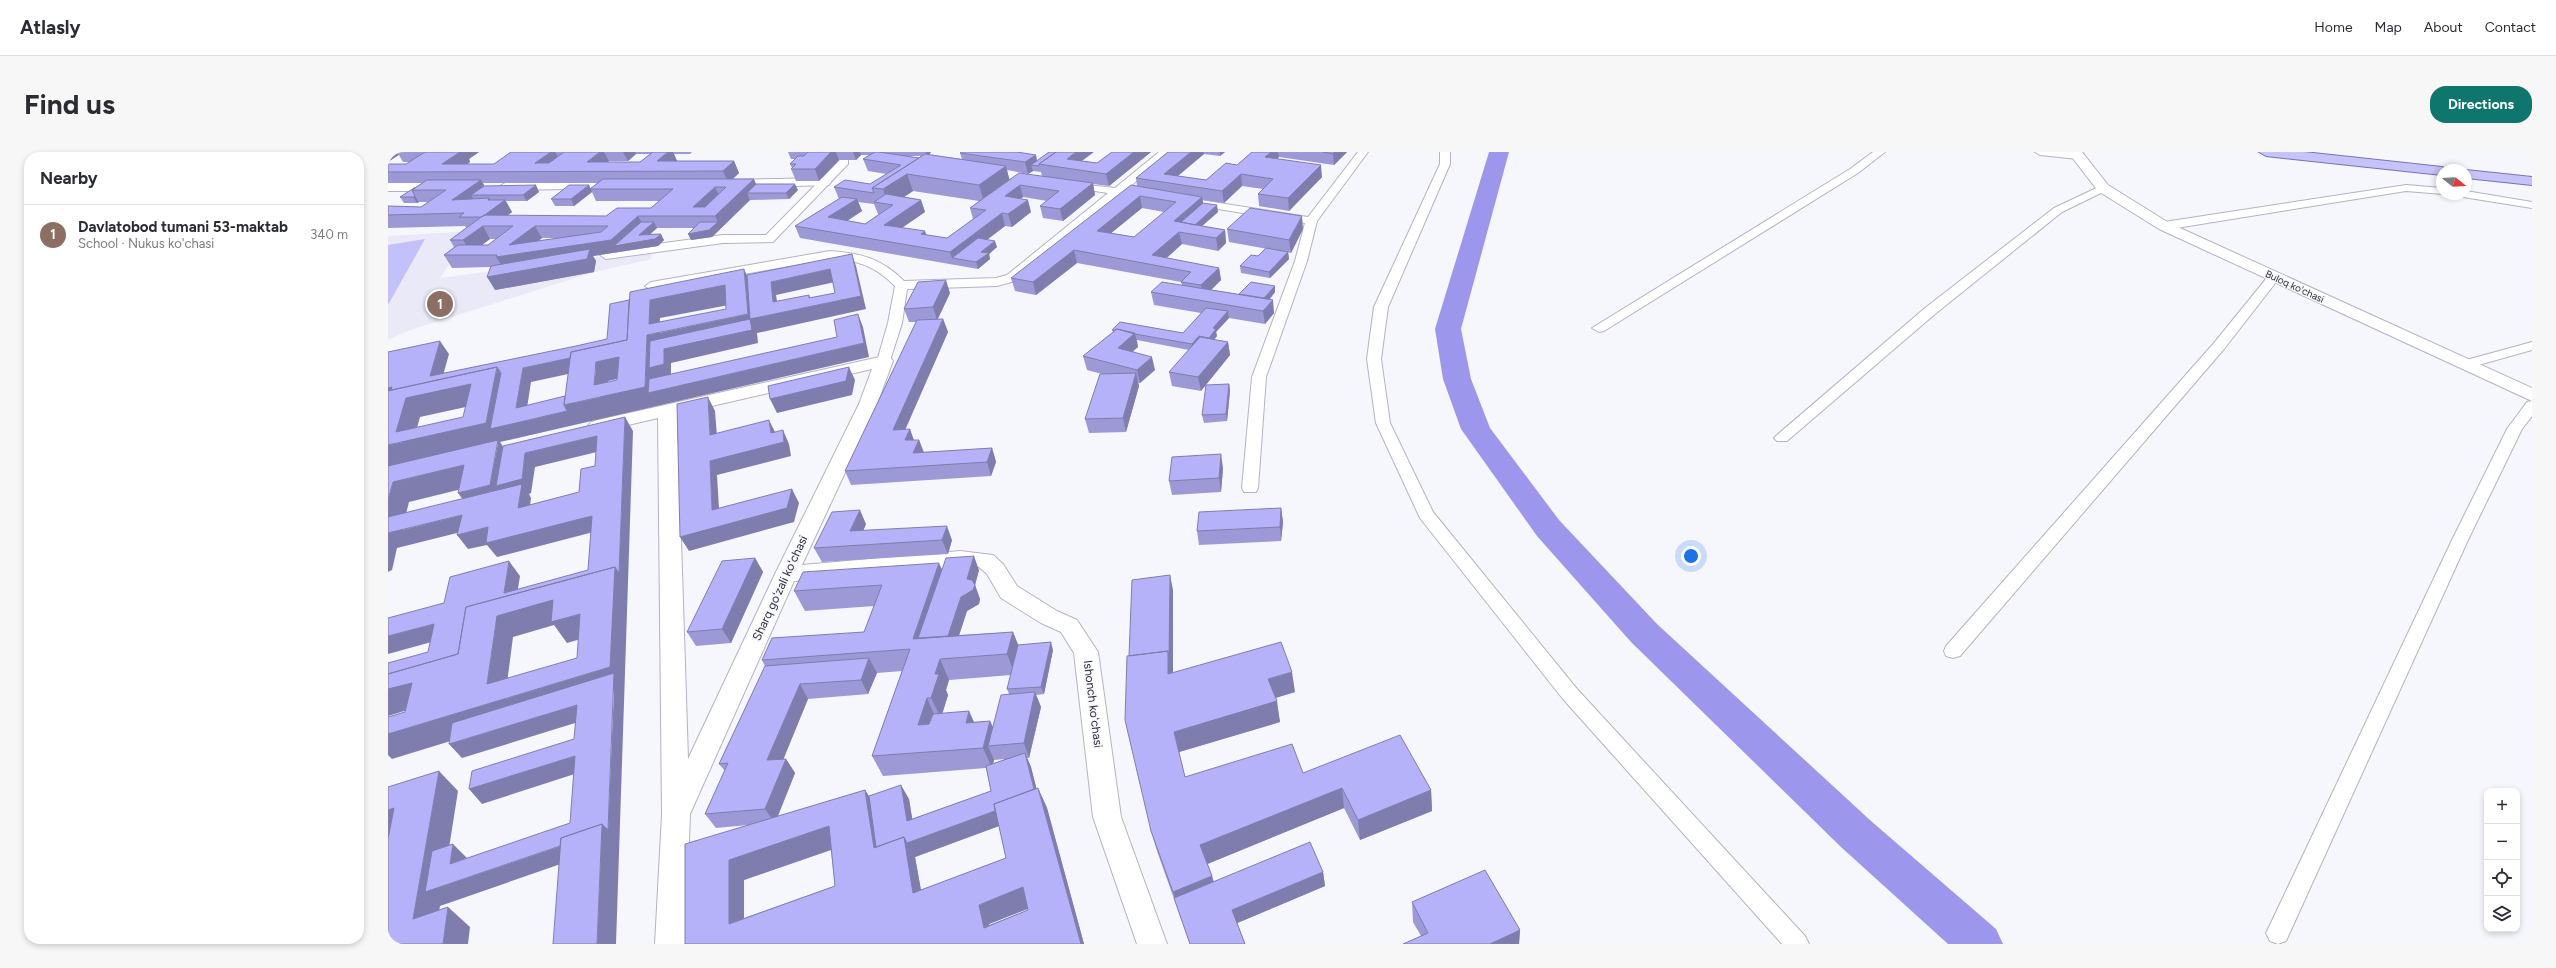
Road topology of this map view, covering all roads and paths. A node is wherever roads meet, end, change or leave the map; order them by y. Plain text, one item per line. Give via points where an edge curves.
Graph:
1 (1166, 152) edge
2 (1363, 152) edge
3 (1445, 152) edge
4 (1880, 152) edge
5 (2040, 152) edge
6 (2266, 152) edge
7 (2076, 154) edge
8 (844, 162) dead end
9 (2436, 170) edge
10 (2472, 175) edge
11 (2532, 181) edge
12 (824, 182) junction
13 (715, 184) edge
14 (1064, 184) edge
15 (638, 185) edge
16 (490, 186) edge
17 (388, 187) edge
18 (459, 187) edge
19 (2103, 188) junction
20 (2436, 190) edge
21 (1117, 192) junction
22 (2472, 195) edge
23 (1155, 197) edge
24 (1171, 199) edge
25 (2532, 205) edge
26 (1311, 221) junction
27 (2164, 226) junction
28 (606, 255) edge
29 (2274, 277) junction
30 (901, 285) junction
31 (651, 286) edge
32 (1599, 328) dead end
33 (2532, 346) edge
34 (884, 361) junction
35 (2464, 365) junction
36 (2532, 395) edge
37 (2532, 405) edge
38 (667, 410) junction
39 (582, 430) edge
40 (1782, 438) dead end
41 (1250, 488) dead end
42 (786, 574) junction
43 (1953, 651) dead end
44 (676, 815) junction
45 (2278, 934) dead end
46 (670, 944) edge
47 (1152, 944) edge
48 (1797, 944) edge

1 - 21 lane
2 - 26 lane
3 - 48 lane via 1444,164 1381,307 1374,359 1383,423 1431,520 1570,694
4 - 32 lane
5 - 7 lane
6 - 9 main road
7 - 19 street, Buloq ko'chasi
8 - 12 lane
10 - 11 main road
12 - 13 street
12 - 28 lane via 769,239 722,239
14 - 21 lane
15 - 16 street
17 - 18 street
19 - 27 street, Buloq ko'chasi
19 - 40 lane via 2058,210 1930,311
20 - 27 lane via 2406,188
21 - 23 lane
21 - 30 lane via 1011,278 997,282
22 - 25 lane
24 - 26 lane
26 - 41 lane via 1301,262 1259,377
27 - 29 street, Buloq ko'chasi
29 - 35 street, Buloq ko'chasi
29 - 43 lane via 2219,346
30 - 31 lane via 876,262 851,255 830,255
30 - 34 lane via 895,323
33 - 35 lane
34 - 38 street
34 - 42 street, Sharq goʻzali koʻchasi via 868,404
35 - 36 street, Buloq ko'chasi
37 - 45 lane via 2515,429 2460,540
38 - 39 street
38 - 44 street, Sharq goʻzali koʻchasi
42 - 44 street, Sharq goʻzali koʻchasi
42 - 47 street, Ishonch koʻchasi via 960,559 984,560 995,569 1009,592 1049,617 1069,626 1086,652 1107,817
44 - 46 street, Sharq goʻzali koʻchasi

